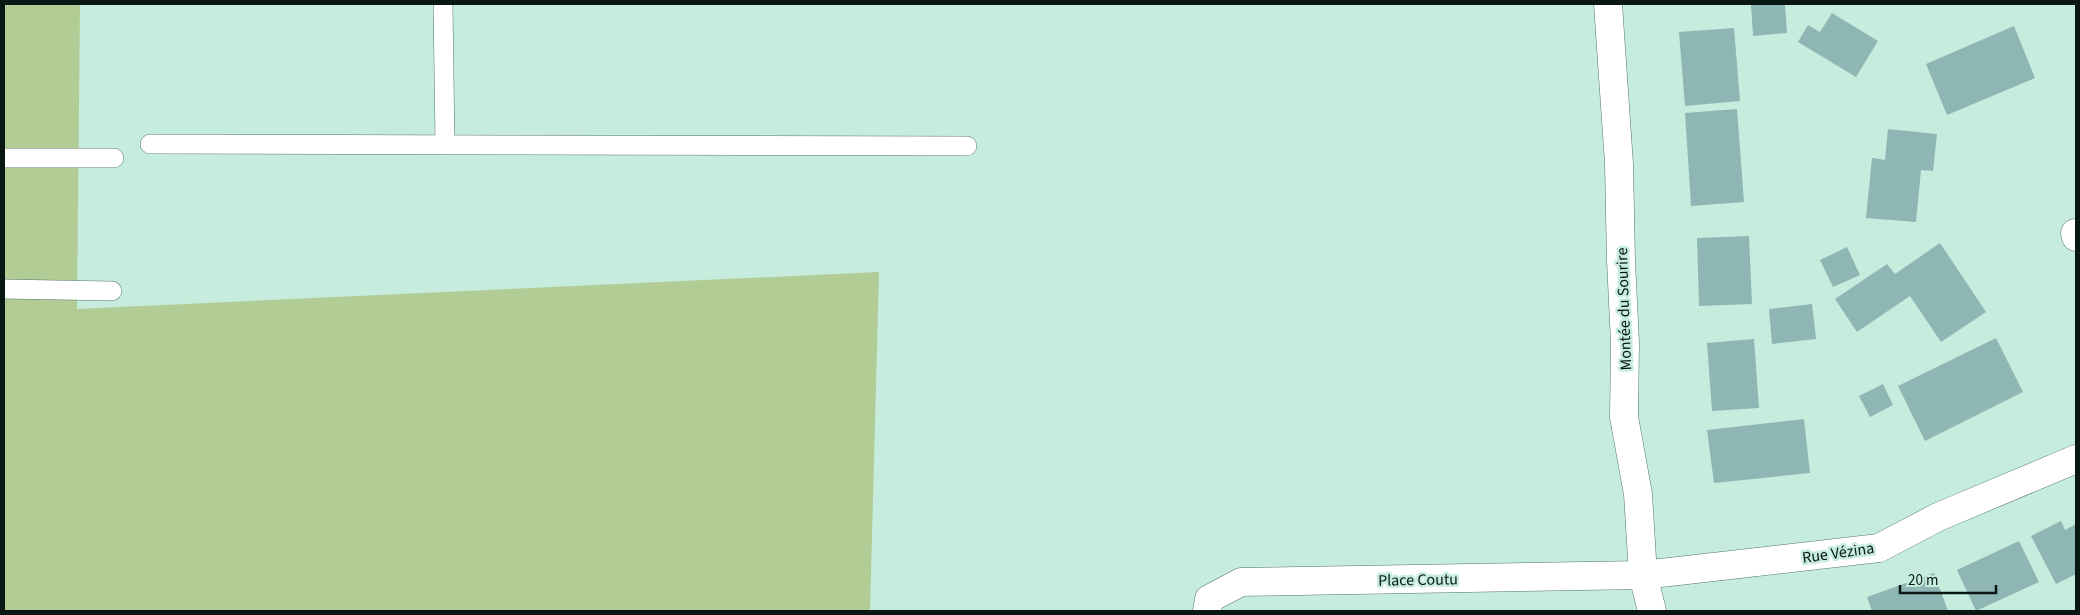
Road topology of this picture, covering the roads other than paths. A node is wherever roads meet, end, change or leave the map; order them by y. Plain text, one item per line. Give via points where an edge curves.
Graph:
1 (443, 4) edge
2 (1608, 4) edge
3 (150, 144) dead end
4 (445, 145) junction
5 (967, 146) dead end
6 (4, 158) edge
7 (114, 158) dead end
8 (4, 289) edge
9 (112, 291) dead end
10 (2076, 459) edge
11 (1643, 575) junction
12 (1207, 611) edge
13 (1652, 611) edge

1 - 4 lane
2 - 11 street, Montée du Sourire via 1619,164 1624,417 1638,494
3 - 4 lane
4 - 5 lane
6 - 7 lane
8 - 9 lane
10 - 11 street, Rue Vézina via 1938,517 1878,548
11 - 12 street, Place Coutu via 1241,582 1210,599
11 - 13 street, Montée du Sourire

